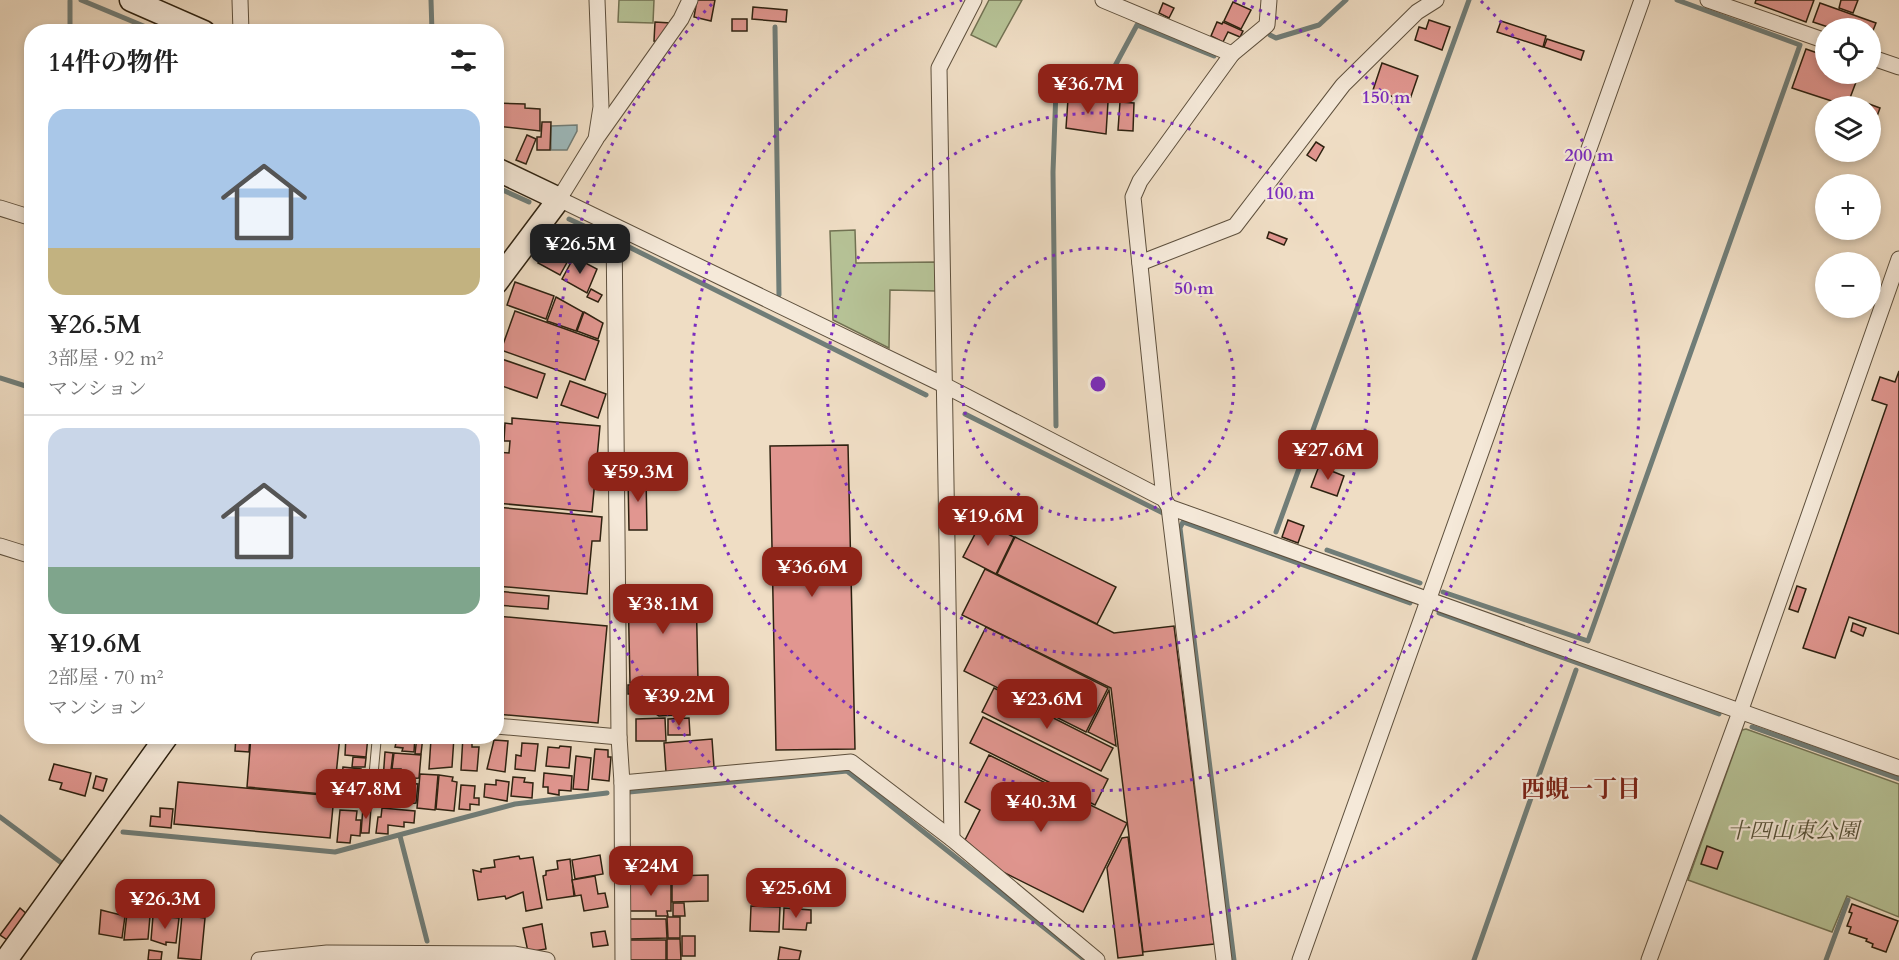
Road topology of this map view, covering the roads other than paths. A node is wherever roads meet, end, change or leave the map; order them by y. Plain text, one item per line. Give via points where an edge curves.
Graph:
1 (131, 0) edge
2 (240, 0) edge
3 (597, 0) edge
4 (690, 0) edge
5 (974, 0) edge
6 (1102, 0) edge
7 (1269, 0) edge
8 (1436, 0) edge
9 (1642, 0) edge
10 (1708, 0) edge
11 (186, 24) edge
12 (240, 24) edge
13 (1815, 37) edge
14 (1232, 54) junction
15 (1881, 61) edge
16 (1899, 67) edge
17 (596, 139) junction
18 (504, 173) edge
19 (559, 199) junction
20 (0, 208) edge
21 (24, 216) edge
22 (614, 226) junction
23 (1899, 259) edge
24 (1140, 263) junction
25 (504, 273) edge
26 (944, 385) junction
27 (1167, 503) junction
28 (0, 546) edge
29 (24, 554) edge
30 (1430, 598) junction
31 (1740, 711) junction
32 (504, 727) edge
33 (619, 737) junction
34 (161, 744) edge
35 (376, 744) edge
36 (1899, 768) edge
37 (622, 783) junction
38 (371, 802) dead end
39 (952, 839) junction
40 (467, 957) edge
41 (6, 960) edge
42 (259, 960) edge
43 (547, 960) edge
44 (623, 960) edge
45 (1097, 960) edge
46 (1224, 960) edge
47 (1300, 960) edge
48 (1649, 960) edge

1 - 11 street
2 - 12 street
3 - 17 street via 601,107
4 - 17 street via 681,20
5 - 26 street via 939,68
6 - 14 street
7 - 14 street via 1267,26
8 - 24 street via 1417,12 1344,85 1235,226
9 - 30 street
10 - 13 street
14 - 24 street via 1140,181 1133,197
15 - 16 street
17 - 19 street
18 - 19 street
19 - 22 street
19 - 25 street
20 - 21 street
22 - 26 street
22 - 33 street
23 - 31 street
24 - 27 street
26 - 27 street
26 - 39 street
27 - 30 street
27 - 46 street
28 - 29 street
30 - 31 street
30 - 47 street
31 - 36 street
31 - 48 street
32 - 33 street
33 - 37 street
34 - 41 street
35 - 38 lane
37 - 39 street via 851,762
37 - 44 street
39 - 45 street
40 - 42 street via 327,953
40 - 43 street via 515,954

